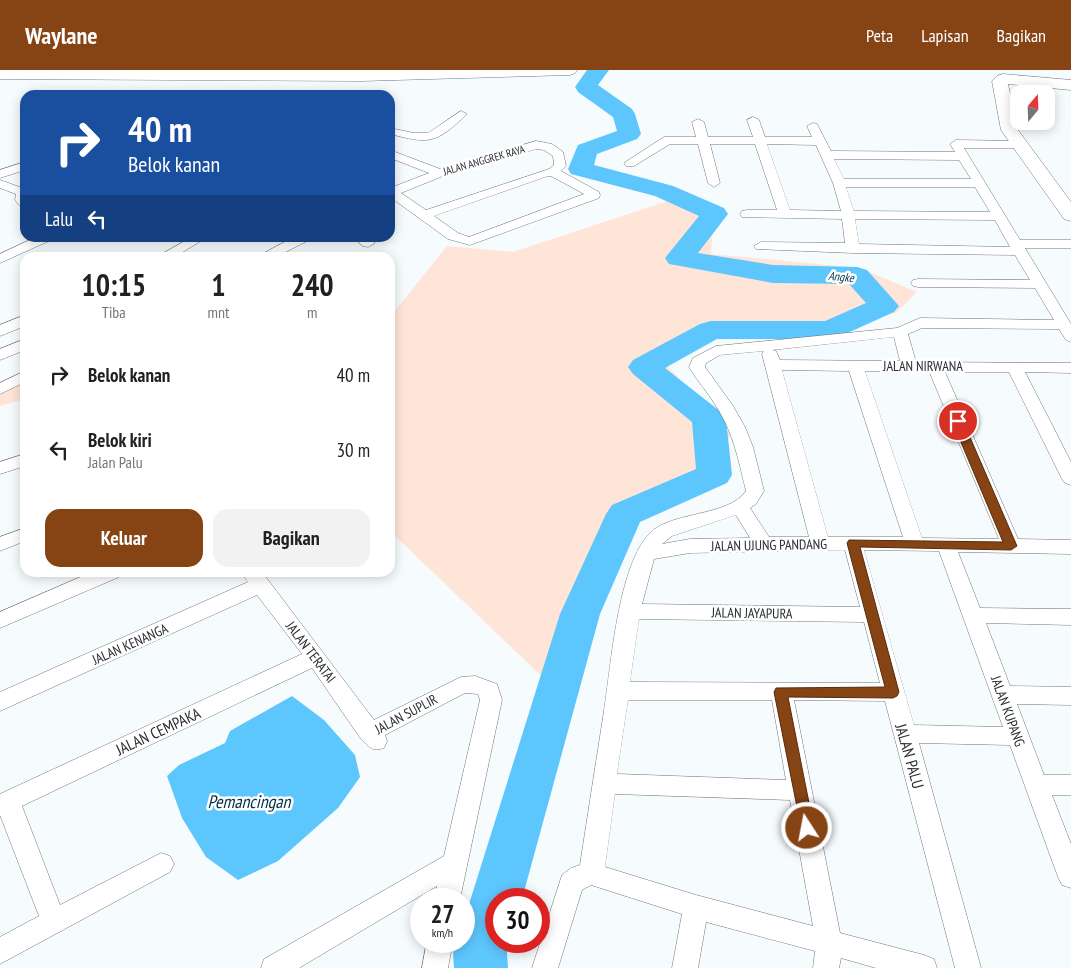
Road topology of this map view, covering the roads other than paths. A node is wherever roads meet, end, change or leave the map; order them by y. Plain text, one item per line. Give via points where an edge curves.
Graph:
1 (569, 70) edge
2 (0, 74) edge
3 (1071, 85) edge
4 (461, 114) dead end
5 (753, 120) dead end
6 (698, 122) dead end
7 (814, 126) dead end
8 (395, 132) edge
9 (703, 140) junction
10 (761, 141) junction
11 (820, 141) junction
12 (1019, 144) junction
13 (828, 155) junction
14 (964, 156) junction
15 (395, 158) edge
16 (630, 163) dead end
17 (20, 167) edge
18 (3, 169) edge
19 (553, 172) junction
20 (439, 173) junction
21 (840, 182) junction
22 (714, 183) dead end
23 (980, 183) junction
24 (0, 184) edge
25 (395, 191) edge
26 (20, 192) edge
27 (395, 196) edge
28 (747, 214) dead end
29 (785, 214) junction
30 (848, 214) junction
31 (424, 215) junction
32 (1071, 215) edge
33 (999, 216) junction
34 (36, 242) edge
35 (191, 242) edge
36 (297, 242) edge
37 (1071, 244) edge
38 (762, 246) dead end
39 (1018, 247) junction
40 (853, 249) junction
41 (173, 252) edge
42 (284, 252) edge
43 (0, 259) edge
44 (918, 283) dead end
45 (1039, 284) junction
46 (20, 322) edge
47 (1067, 331) edge
48 (0, 332) edge
49 (900, 332) junction
50 (20, 346) edge
51 (767, 346) junction
52 (0, 355) edge
53 (775, 365) junction
54 (855, 366) junction
55 (934, 366) junction
56 (910, 367) junction
57 (1014, 367) junction
58 (1071, 368) edge
59 (20, 379) edge
60 (0, 389) edge
61 (20, 462) edge
62 (0, 468) edge
63 (1071, 479) edge
64 (740, 507) junction
65 (20, 536) edge
66 (820, 543) junction
67 (853, 543) junction
68 (0, 544) edge
69 (764, 544) junction
70 (915, 544) junction
71 (946, 545) junction
72 (1011, 546) junction
73 (1071, 547) edge
74 (647, 553) junction
75 (99, 577) edge
76 (255, 579) edge
77 (630, 610) junction
78 (2, 613) edge
79 (873, 615) junction
80 (972, 615) junction
81 (1071, 617) edge
82 (316, 657) junction
83 (618, 690) junction
84 (781, 692) junction
85 (893, 692) junction
86 (1002, 695) junction
87 (1071, 696) edge
88 (0, 702) edge
89 (904, 734) junction
90 (1018, 736) junction
91 (372, 737) joint
92 (604, 784) junction
93 (1036, 785) junction
94 (1071, 785) edge
95 (800, 790) junction
96 (4, 804) edge
97 (454, 863) junction
98 (161, 864) dead end
99 (591, 874) junction
100 (1071, 877) edge
101 (449, 888) edge
102 (696, 907) junction
103 (54, 922) junction
104 (0, 950) edge
105 (438, 953) edge
106 (828, 955) edge
107 (274, 968) edge
108 (435, 968) edge
109 (545, 968) edge
110 (685, 968) edge
111 (924, 968) edge
112 (968, 968) edge

1 - 2 main road via 361,76
3 - 12 main road via 1000,81 1006,117
4 - 8 street via 434,136 426,138
5 - 10 street
6 - 9 street
7 - 11 street
9 - 10 street
9 - 16 street via 666,140
9 - 22 street
10 - 11 street
10 - 29 street
11 - 13 street
12 - 14 street via 956,144
12 - 32 main road
13 - 14 street
13 - 21 street
14 - 23 street
15 - 20 street
17 - 18 street
19 - 20 street, JALAN ANGGREK RAYA via 560,166 559,155 548,147 536,145
19 - 31 street
19 - 31 street via 594,195 470,241 453,236
20 - 25 street, JALAN ANGGREK RAYA
21 - 23 street
21 - 30 street
23 - 33 street
24 - 26 street
27 - 31 street
28 - 29 street
29 - 30 street
30 - 33 street
30 - 40 street
33 - 39 street
34 - 43 street
35 - 41 street
36 - 42 street
37 - 39 street
38 - 40 street
39 - 40 street
39 - 45 street
44 - 45 street
45 - 47 street
46 - 48 street
47 - 49 street via 920,323
49 - 51 street
49 - 56 street
50 - 52 street
51 - 53 street
51 - 64 street via 716,351 699,360 698,367 725,406 744,447 755,491
53 - 54 street, JALAN NIRWANA
53 - 66 street
54 - 56 street, JALAN NIRWANA
54 - 70 street
55 - 56 street, JALAN NIRWANA
55 - 57 street, JALAN NIRWANA
55 - 72 street
57 - 58 street, JALAN NIRWANA
57 - 63 street
59 - 60 street
61 - 62 street
64 - 69 street
64 - 74 street via 665,531 659,534
65 - 68 street
66 - 67 street, JALAN UJUNG PANDANG
66 - 69 street, JALAN UJUNG PANDANG
67 - 70 street, JALAN UJUNG PANDANG
67 - 79 street, JALAN PALU
69 - 74 street, JALAN UJUNG PANDANG via 690,546
70 - 71 street, JALAN UJUNG PANDANG
71 - 72 street, JALAN UJUNG PANDANG
71 - 80 street, JALAN KUPANG
72 - 73 street, JALAN UJUNG PANDANG
74 - 77 street
75 - 78 street
76 - 82 street, JALAN TERATAI
76 - 88 street, JALAN KENANGA
77 - 79 street, JALAN JAYAPURA
77 - 83 street
79 - 85 street, JALAN PALU
80 - 81 street
80 - 86 street, JALAN KUPANG
82 - 91 street, JALAN TERATAI
82 - 96 street, JALAN CEMPAKA
83 - 84 street
83 - 92 street
84 - 85 street
84 - 95 street
85 - 89 street, JALAN PALU
86 - 87 street
86 - 90 street, JALAN KUPANG
89 - 90 street
89 - 112 street, JALAN PALU
90 - 93 street, JALAN KUPANG
91 - 97 street, JALAN SUPLIR via 410,726 477,685 489,690 492,700
92 - 95 street
92 - 99 street
93 - 94 street
93 - 100 street, JALAN KUPANG
95 - 106 street
96 - 103 street
97 - 101 street, JALAN SUPLIR
97 - 107 street
98 - 103 street
99 - 102 street
99 - 109 street via 580,876 571,883
102 - 106 street
102 - 110 street
103 - 104 street
105 - 108 street
106 - 111 street

